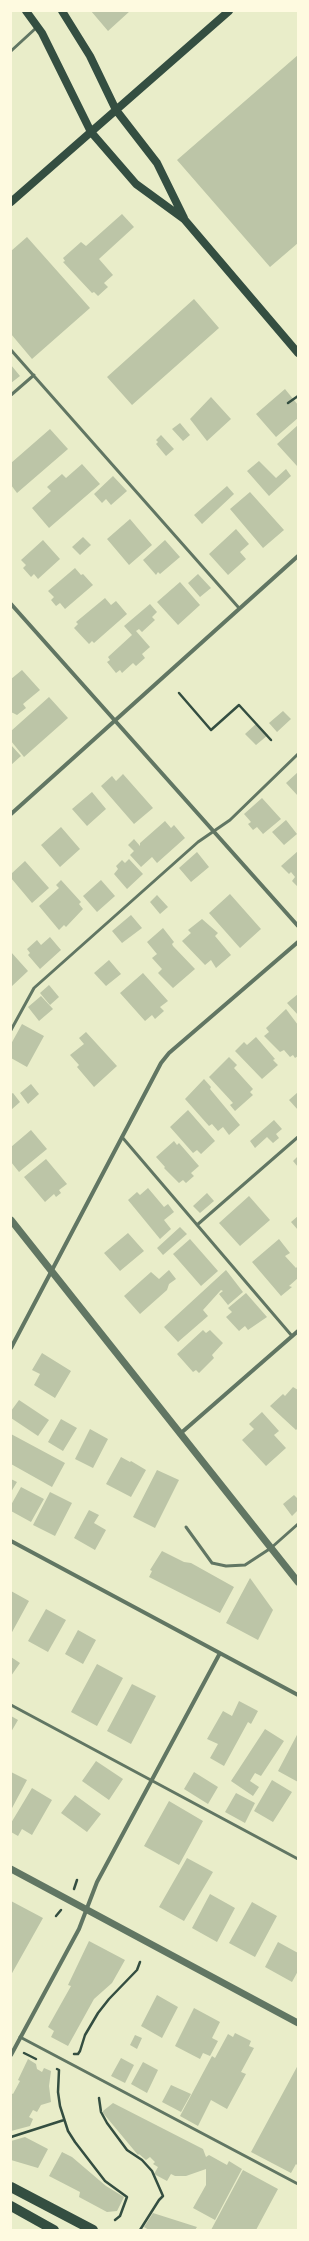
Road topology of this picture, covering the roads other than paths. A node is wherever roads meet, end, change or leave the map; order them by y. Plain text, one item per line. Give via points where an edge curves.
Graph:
1 (26, 11) edge
2 (62, 11) edge
3 (229, 11) edge
4 (38, 27) junction
5 (11, 51) edge
6 (116, 110) junction
7 (91, 132) junction
8 (11, 202) edge
9 (184, 219) junction
10 (11, 350) edge
11 (298, 353) edge
12 (34, 375) junction
13 (11, 395) edge
14 (298, 556) edge
15 (11, 604) edge
16 (239, 608) junction
17 (114, 720) junction
18 (298, 754) edge
19 (11, 814) edge
20 (213, 831) junction
21 (298, 926) edge
22 (298, 942) edge
23 (11, 1030) edge
24 (122, 1136) junction
25 (298, 1137) edge
26 (11, 1220) edge
27 (197, 1225) junction
28 (51, 1270) junction
29 (298, 1331) edge
30 (292, 1336) junction
31 (11, 1348) edge
32 (181, 1433) junction
33 (298, 1524) edge
34 (186, 1527) dead end
35 (11, 1541) edge
36 (271, 1548) junction
37 (298, 1582) edge
38 (220, 1653) junction
39 (298, 1695) edge
40 (11, 1705) edge
41 (151, 1781) junction
42 (298, 1859) edge
43 (11, 1869) edge
44 (86, 1909) junction
45 (298, 2023) edge
46 (20, 2037) junction
47 (11, 2054) edge
48 (298, 2184) edge
49 (11, 2187) edge
50 (11, 2206) edge
51 (54, 2230) edge
52 (93, 2230) edge

1 - 4 main road
2 - 6 main road via 90,56
3 - 6 main road
4 - 5 lane
4 - 7 main road
6 - 7 main road
6 - 9 main road via 157,163
7 - 8 main road
7 - 9 main road via 136,184
9 - 11 main road
10 - 12 lane
12 - 13 lane
12 - 16 lane
14 - 16 street
15 - 17 street
16 - 17 street
17 - 19 street
17 - 20 street
18 - 20 lane via 230,820
20 - 21 street
20 - 23 lane via 34,988
22 - 24 street via 169,1053 161,1063
24 - 27 lane
24 - 28 street
25 - 27 lane
26 - 28 street
27 - 30 lane
28 - 31 street
28 - 32 street
29 - 30 street
30 - 32 street
32 - 36 street
33 - 36 lane
34 - 36 lane via 212,1563 226,1566 245,1565
35 - 38 street
36 - 37 street
38 - 39 street
38 - 41 street
40 - 41 lane
41 - 42 lane
41 - 44 street via 97,1882
43 - 44 street
44 - 45 street
44 - 46 street via 79,1929
46 - 47 street
46 - 48 lane
49 - 52 main road
50 - 51 main road

